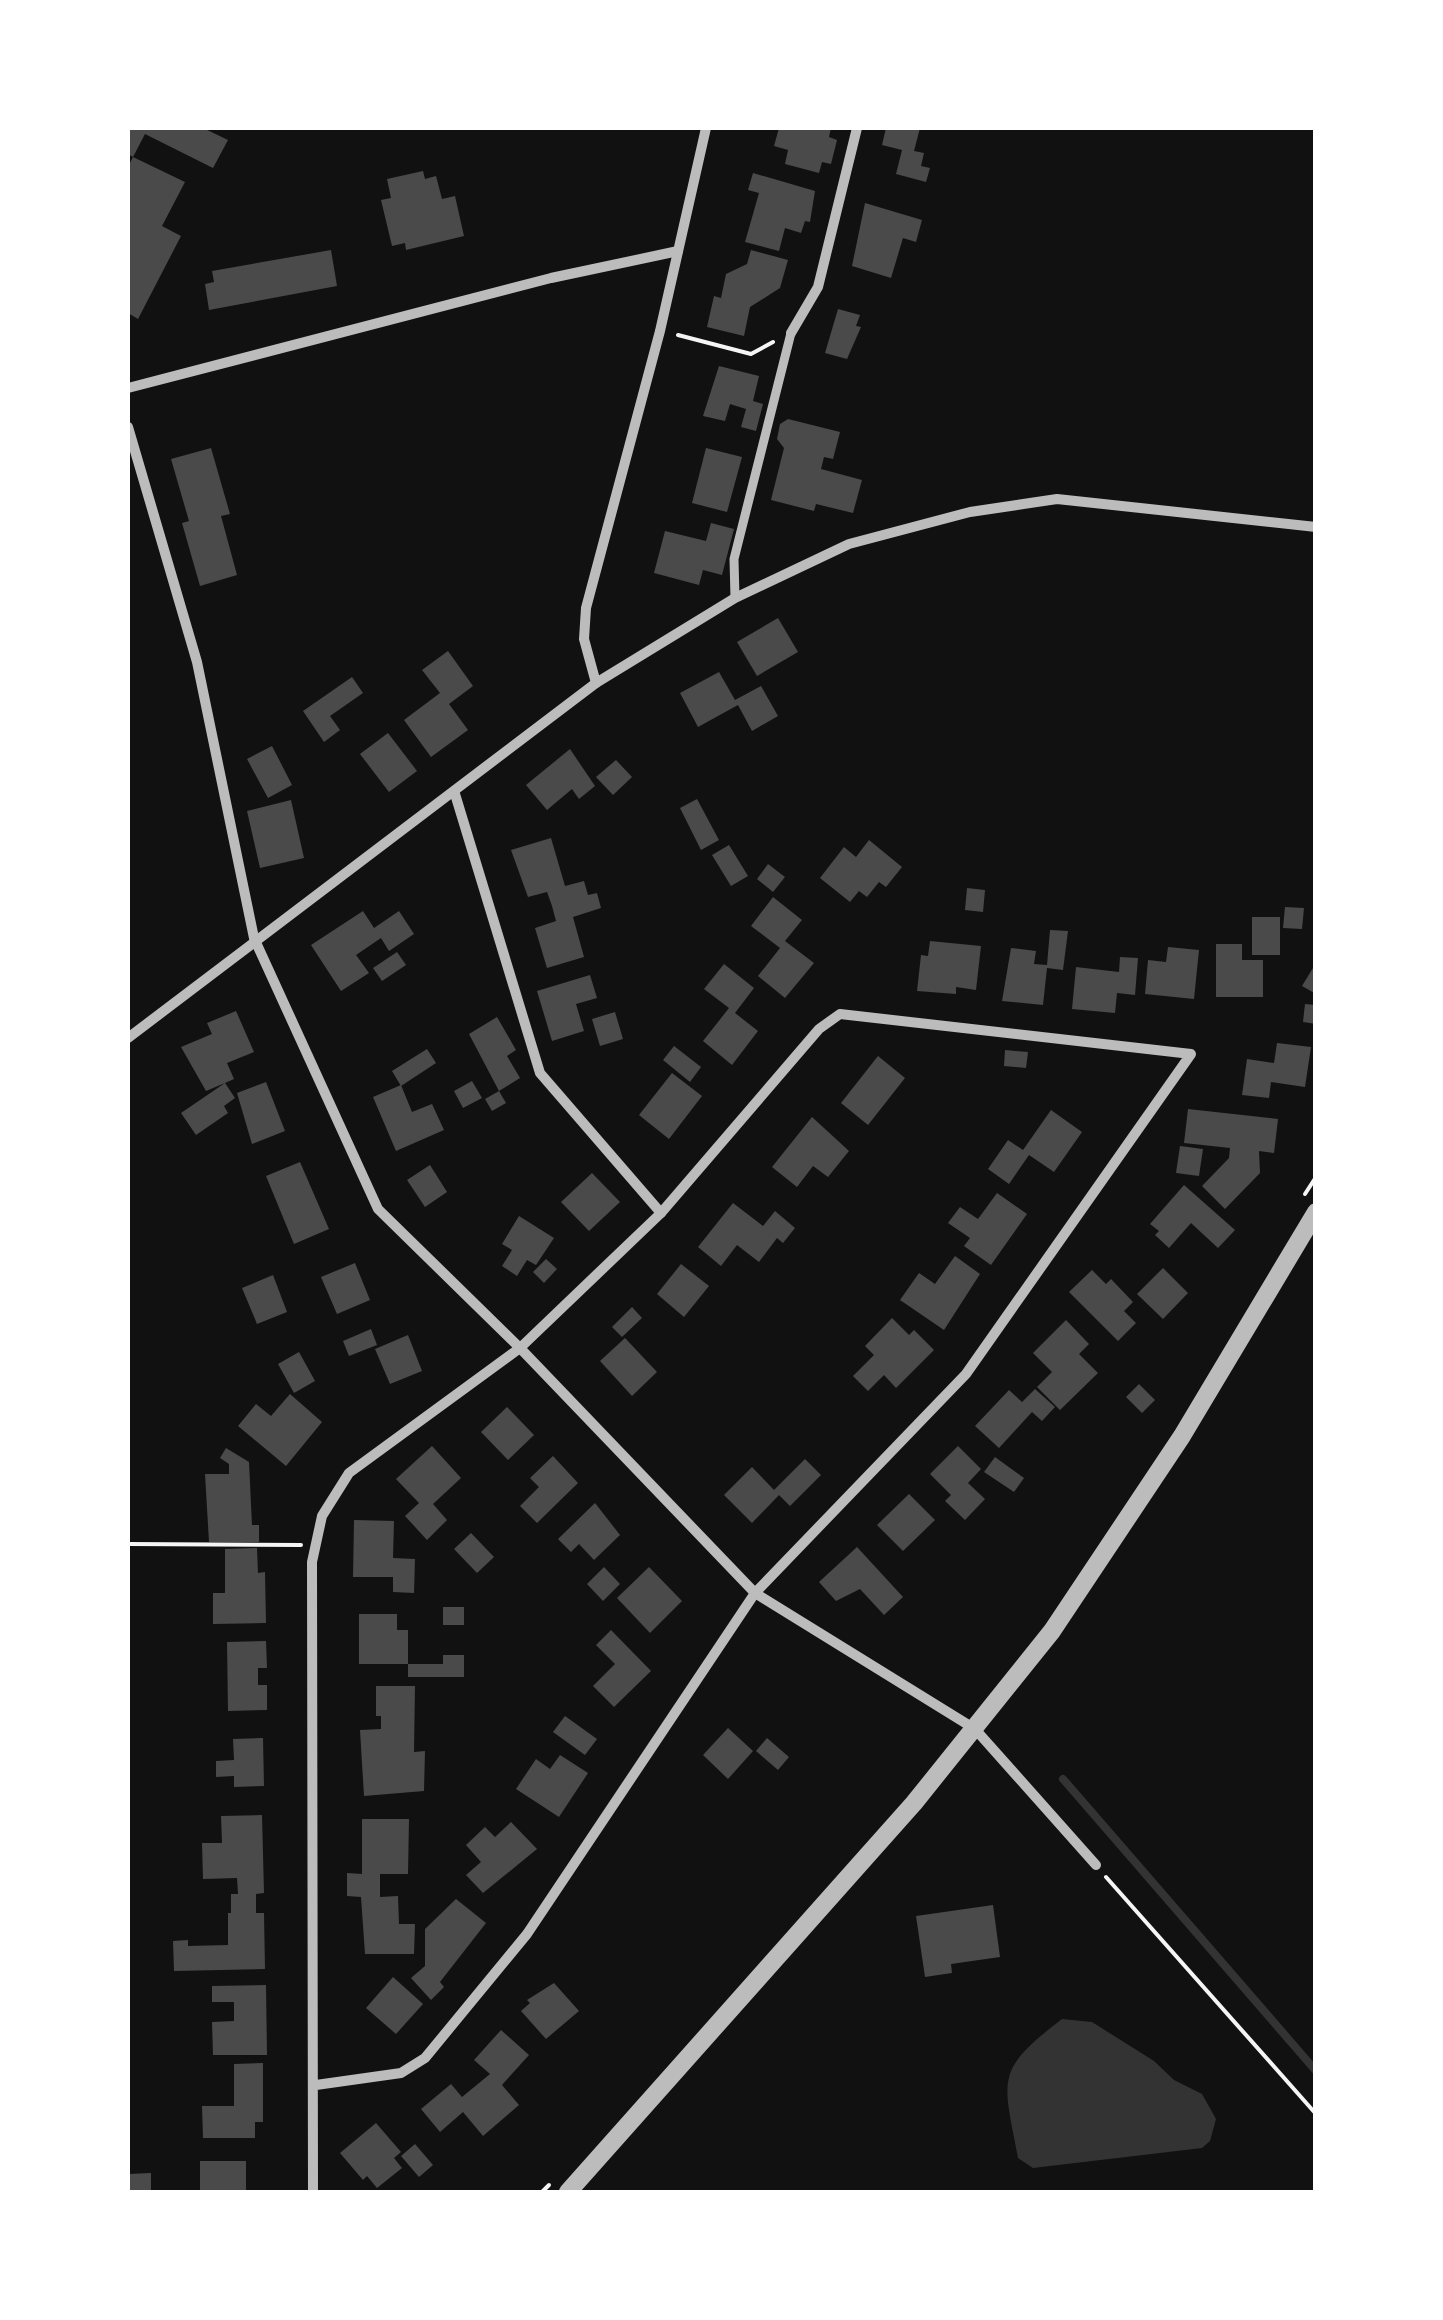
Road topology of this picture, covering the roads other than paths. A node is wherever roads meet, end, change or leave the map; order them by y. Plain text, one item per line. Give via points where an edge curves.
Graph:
1 (706, 128) edge
2 (857, 128) edge
3 (678, 251) junction
4 (791, 333) joint
5 (128, 388) edge
6 (128, 427) edge
7 (1316, 527) edge
8 (735, 598) junction
9 (596, 683) junction
10 (455, 794) junction
11 (254, 938) junction
12 (128, 1038) edge
13 (1316, 1212) edge
14 (661, 1213) junction
15 (520, 1348) junction
16 (756, 1592) junction
17 (975, 1729) junction
18 (1096, 1866) road end
19 (316, 2086) junction
20 (313, 2192) edge
21 (568, 2192) edge

1 - 3 street
2 - 4 street via 818,287
3 - 5 street
3 - 9 street via 586,608 584,639
4 - 8 street via 734,559
6 - 11 street via 197,662
7 - 8 street via 1057,499 970,512 849,544
8 - 9 street
9 - 10 street
10 - 11 street
10 - 14 street via 540,1074
11 - 12 street
11 - 15 street via 378,1209
13 - 17 street via 1182,1436 1052,1632
14 - 15 street
14 - 16 street via 820,1028 840,1014 1191,1054 966,1374
15 - 16 street
15 - 19 street via 349,1473 322,1516 312,1562
16 - 17 street
16 - 19 street via 527,1934 425,2058 401,2073
17 - 18 street
17 - 21 street
19 - 20 street

